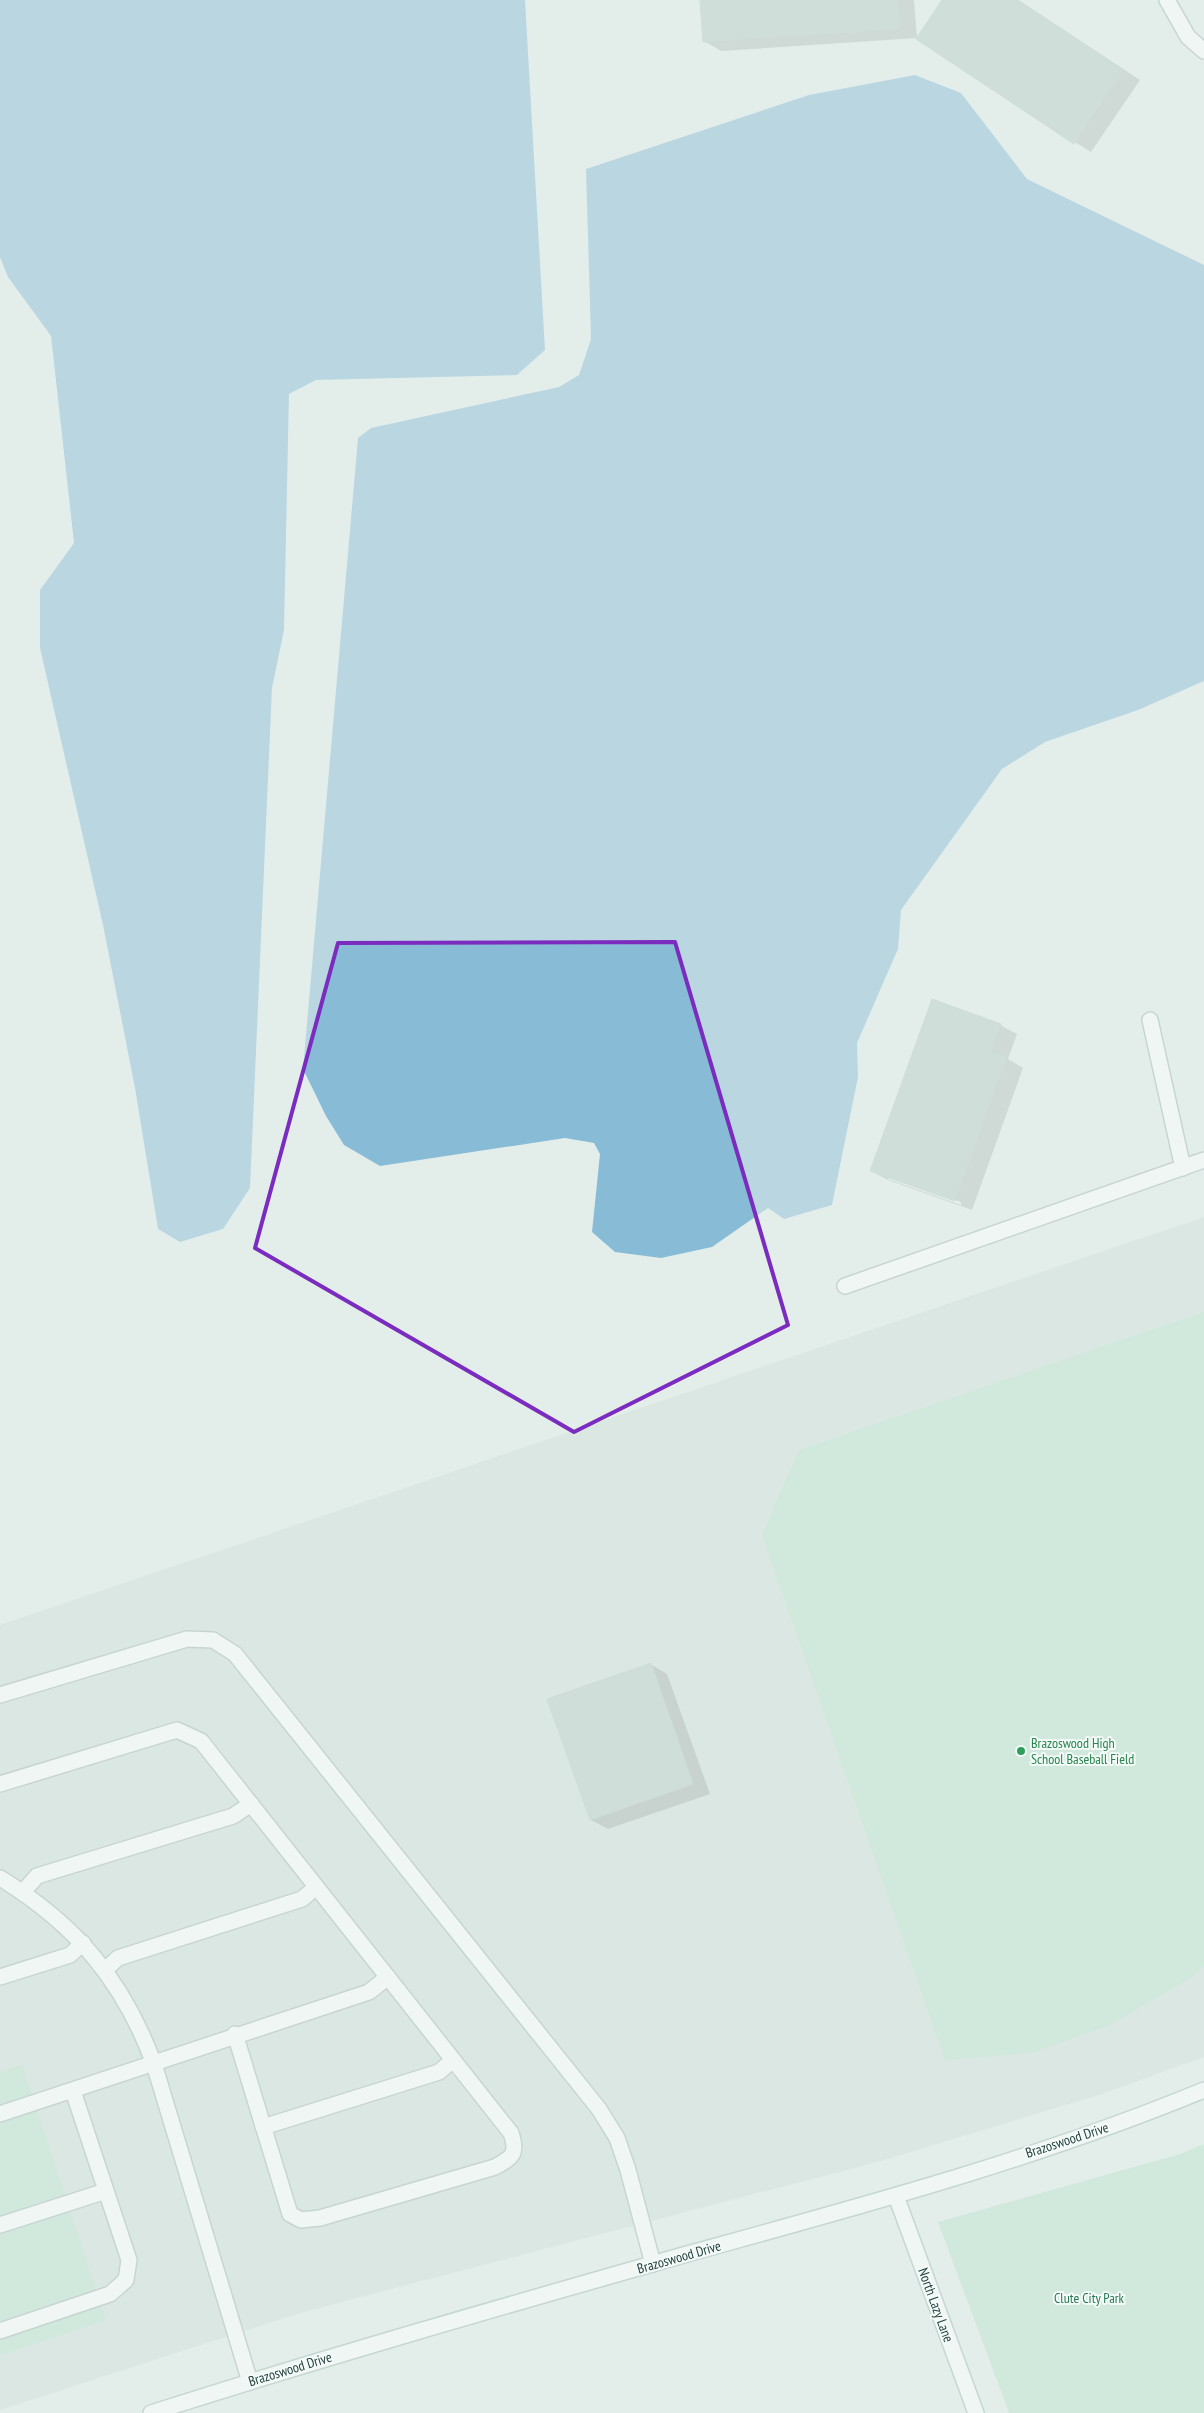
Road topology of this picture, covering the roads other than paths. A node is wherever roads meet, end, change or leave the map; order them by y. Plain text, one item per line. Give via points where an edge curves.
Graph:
1 (1167, 0) edge
2 (1204, 51) edge
3 (1150, 1020) dead end
4 (1204, 1160) edge
5 (1183, 1168) junction
6 (845, 1286) dead end
7 (0, 1695) edge
8 (0, 1784) edge
9 (251, 1804) junction
10 (0, 1878) edge
11 (316, 1887) junction
12 (23, 1892) junction
13 (83, 1943) junction
14 (104, 1970) junction
15 (0, 1977) edge
16 (388, 1977) junction
17 (235, 2034) junction
18 (453, 2060) junction
19 (154, 2064) junction
20 (1204, 2090) edge
21 (73, 2091) junction
22 (0, 2114) edge
23 (263, 2127) junction
24 (106, 2191) junction
25 (896, 2196) junction
26 (0, 2225) edge
27 (653, 2264) junction
28 (0, 2331) edge
29 (250, 2382) junction
30 (151, 2413) edge
31 (976, 2413) edge

1 - 2 street via 1188,37
3 - 5 street
4 - 5 street
5 - 6 street
7 - 27 street via 187,1640 213,1640 235,1654 599,2109 617,2138
8 - 9 street via 177,1730 201,1741
9 - 11 street
9 - 12 street via 232,1816 37,1876
10 - 12 street
11 - 14 street via 302,1899 118,1958
11 - 16 street
12 - 13 street
13 - 14 street
13 - 15 street via 70,1954
14 - 19 street via 140,2027
16 - 17 street via 368,1992
16 - 18 street
17 - 19 street
17 - 23 street
18 - 23 street via 439,2072
18 - 23 street via 511,2133 515,2147 511,2158 496,2167 320,2218 301,2220 290,2214
19 - 21 street
19 - 29 street
20 - 25 street, Brazoswood Drive via 1144,2115
21 - 22 street
21 - 24 street
24 - 26 street
24 - 28 street via 129,2260 126,2280 110,2294
25 - 27 street, Brazoswood Drive
25 - 31 street, North Lazy Lane
27 - 29 street, Brazoswood Drive
29 - 30 street, Brazoswood Drive

